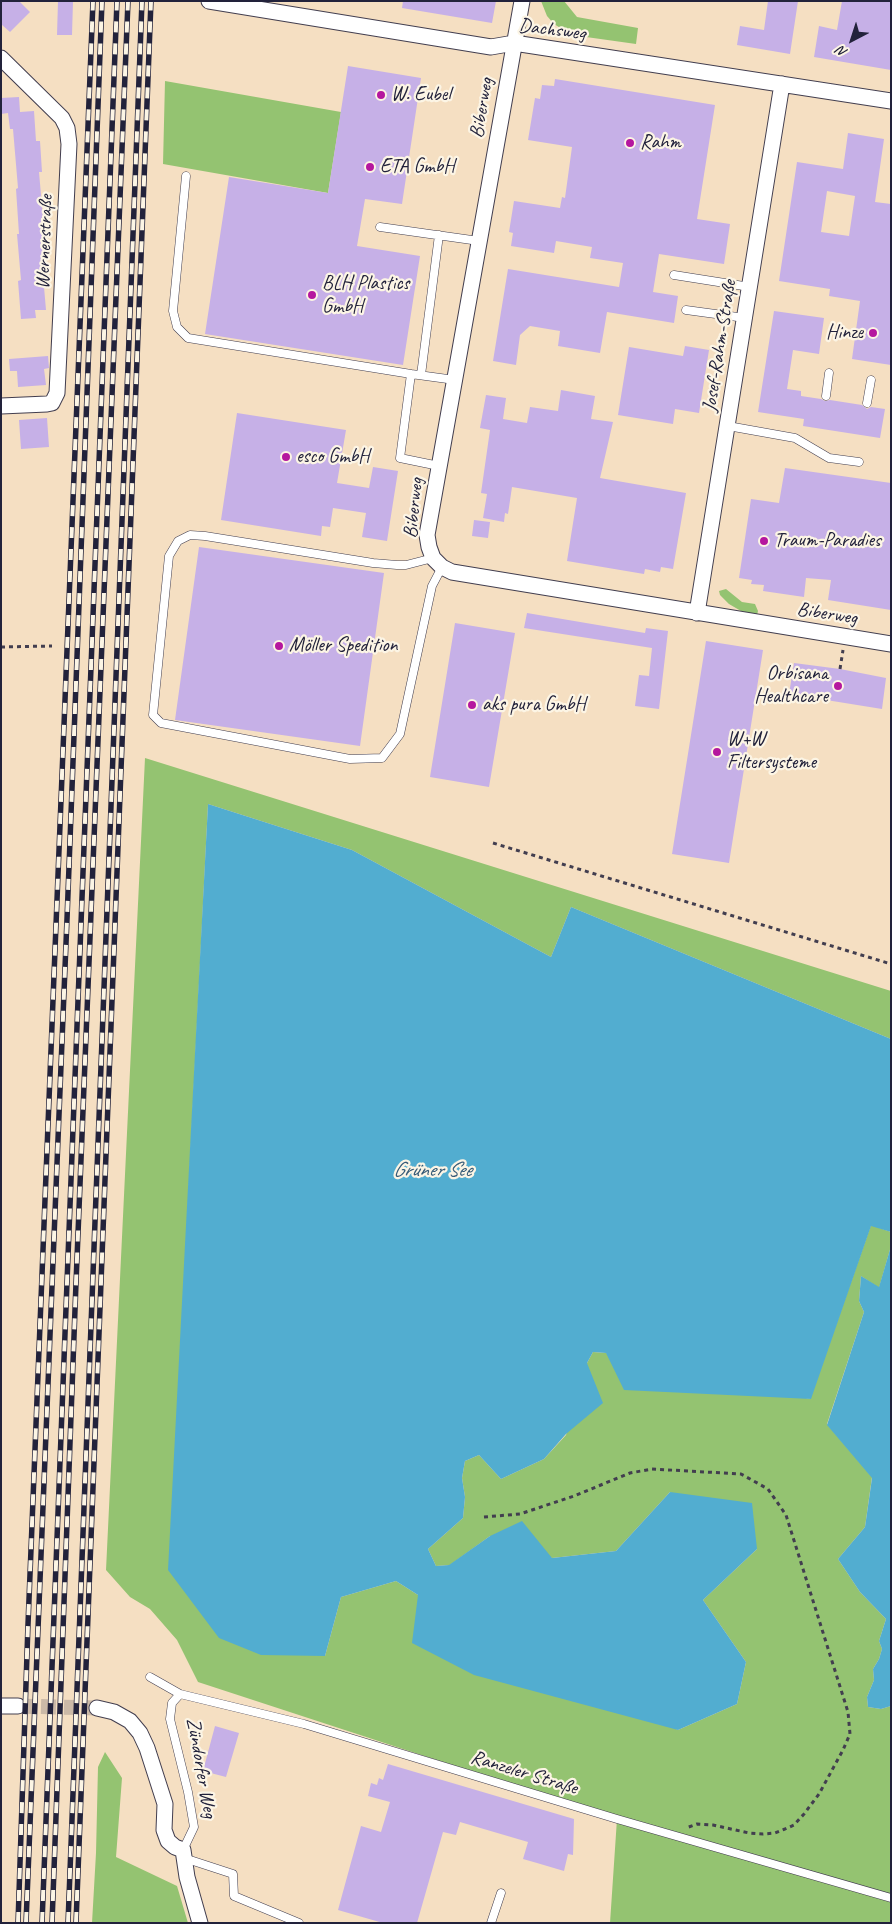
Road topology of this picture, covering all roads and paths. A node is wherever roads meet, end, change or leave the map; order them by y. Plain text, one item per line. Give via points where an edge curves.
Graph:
1 (209, 1) edge
2 (522, 1) edge
3 (237, 4) edge
4 (514, 43) junction
5 (1, 58) edge
6 (782, 84) junction
7 (891, 101) edge
8 (186, 176) dead end
9 (380, 227) dead end
10 (439, 235) junction
11 (479, 241) junction
12 (674, 274) dead end
13 (750, 287) junction
14 (686, 310) dead end
15 (745, 318) junction
16 (829, 372) dead end
17 (411, 374) junction
18 (421, 375) junction
19 (455, 380) junction
20 (871, 380) dead end
21 (826, 396) dead end
22 (867, 403) dead end
23 (1, 406) edge
24 (728, 426) junction
25 (859, 462) dead end
26 (439, 466) junction
27 (438, 562) junction
28 (697, 613) junction
29 (891, 644) edge
30 (52, 646) dead end
31 (1, 648) edge
32 (493, 843) dead end
33 (891, 964) edge
34 (484, 1517) dead end
35 (150, 1677) dead end
36 (180, 1694) junction
37 (1, 1706) edge
38 (18, 1706) tunnel mouth
39 (97, 1708) tunnel mouth
40 (679, 1836) junction
41 (184, 1854) junction
42 (501, 1893) dead end
43 (891, 1898) edge
44 (200, 1923) edge
45 (300, 1923) edge
46 (491, 1923) edge

1 - 3 street, Dachsweg
2 - 4 street, Biberweg
3 - 4 street, Dachsweg via 491,47
4 - 6 street, Dachsweg
4 - 11 street, Biberweg
5 - 23 street, Wernerstraße via 62,118 69,144 57,393 52,403
6 - 7 street, Dachsweg
6 - 13 street, Josef-Rahm-Straße
8 - 17 lane via 173,310 177,327 188,338
9 - 10 lane
10 - 11 lane
10 - 18 lane
11 - 19 street, Biberweg
12 - 13 lane
13 - 15 street, Josef-Rahm-Straße
14 - 15 lane
15 - 24 street, Josef-Rahm-Straße
16 - 21 lane
17 - 18 lane
17 - 26 lane via 400,458
18 - 19 lane
19 - 26 street, Biberweg
20 - 22 lane
24 - 25 lane via 795,438 829,458
24 - 28 street, Josef-Rahm-Straße
26 - 27 street, Biberweg via 427,535 428,547
27 - 27 lane via 397,565 205,536 190,535 178,541 169,556 153,715 161,724 350,759 382,758 400,734
27 - 28 street, Biberweg via 452,572
28 - 29 street, Biberweg
30 - 31 path
32 - 33 path
34 - 40 path via 520,1514 630,1472 652,1469 741,1474 768,1489 786,1515 848,1712 850,1734 820,1794 794,1825 763,1834 697,1824 684,1829
35 - 36 lane, Ranzeler Straße
36 - 40 lane, Ranzeler Straße via 304,1724
36 - 41 lane, Zündorfer Weg via 172,1703 170,1719 194,1827
37 - 38 street
39 - 41 street, Zündorfer Weg via 114,1712 130,1721 140,1733 160,1784 168,1841
40 - 43 lane, Ranzeler Straße
41 - 44 street
41 - 45 lane via 233,1874 234,1896
42 - 46 lane

